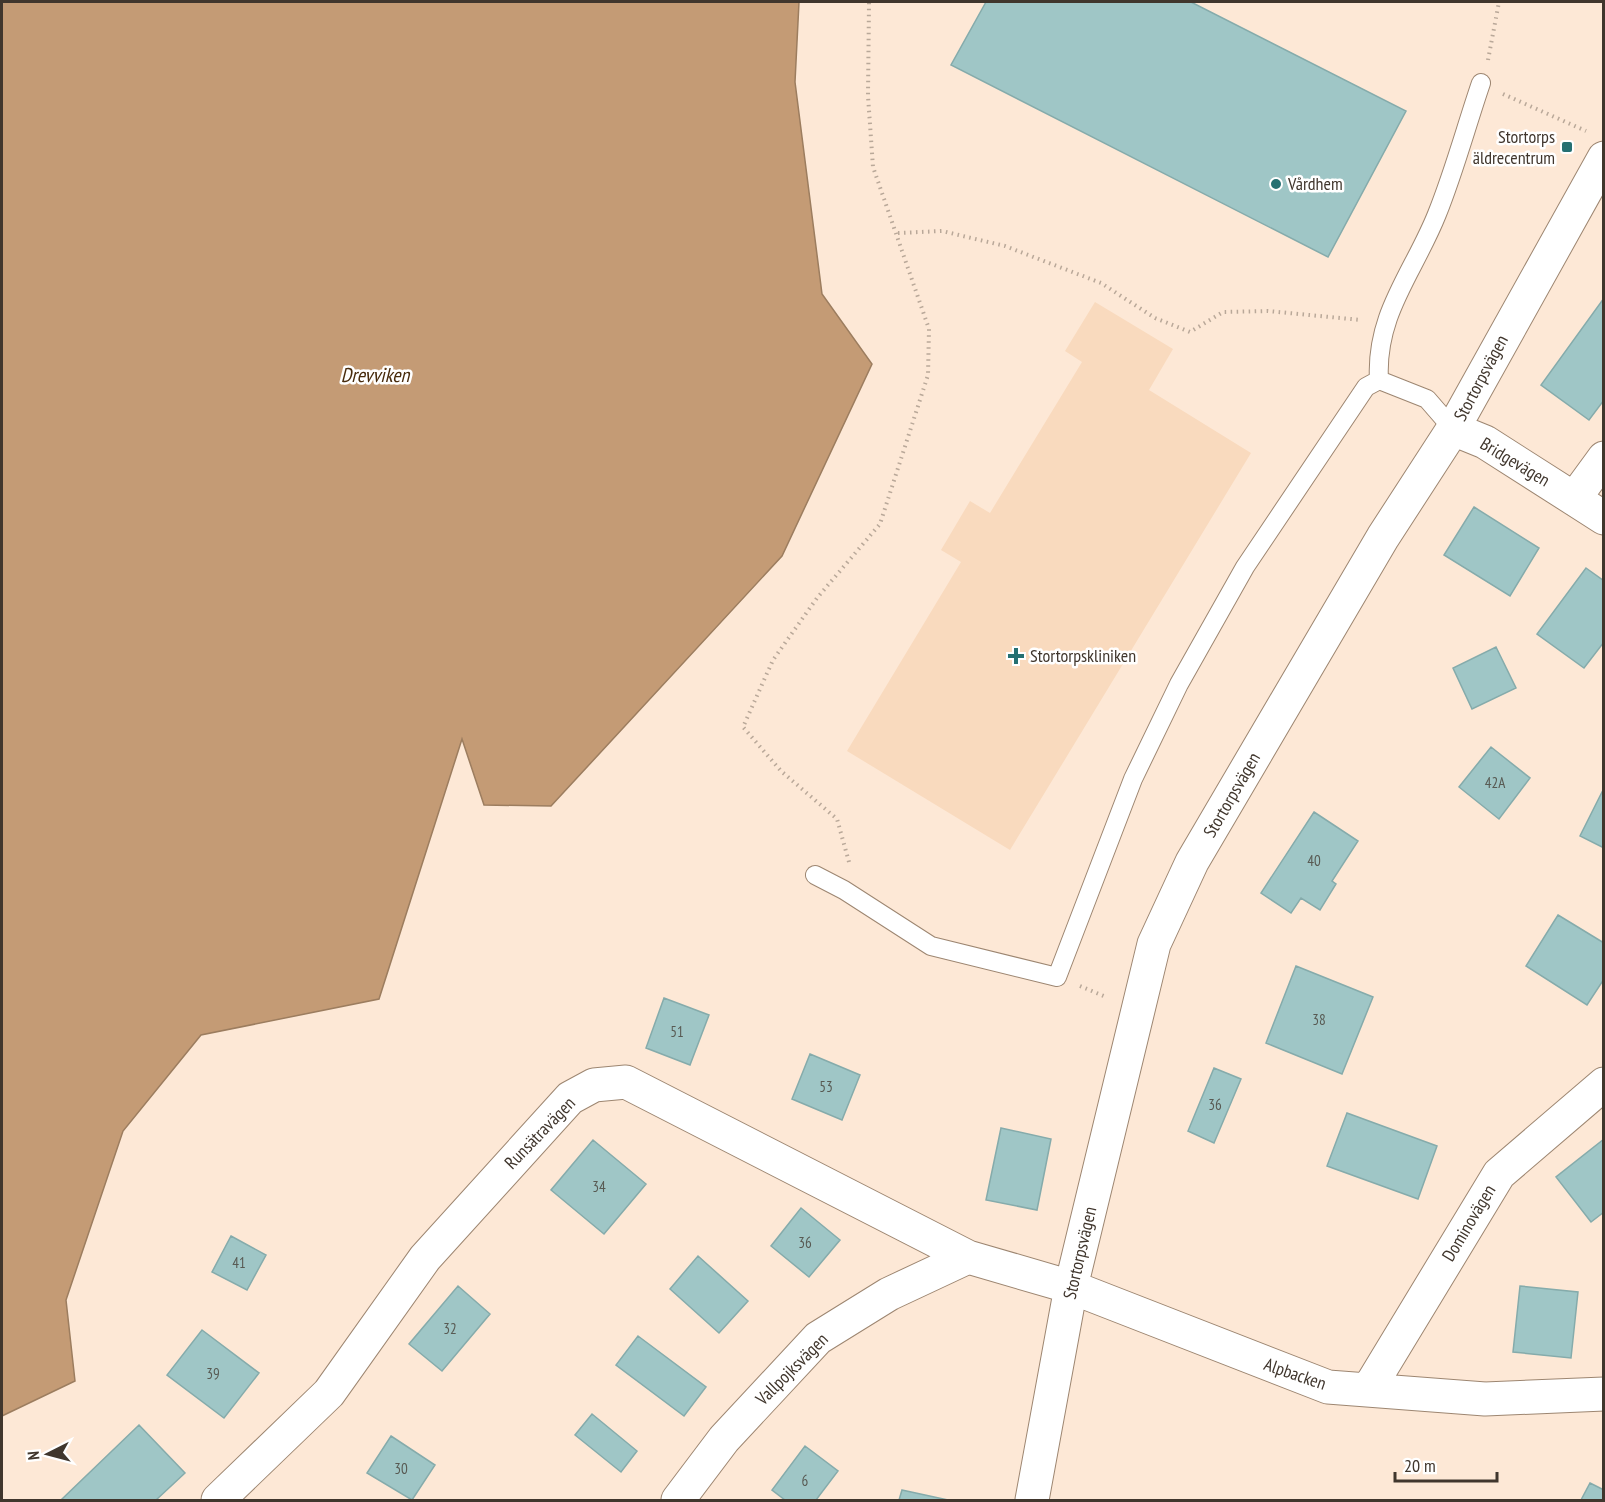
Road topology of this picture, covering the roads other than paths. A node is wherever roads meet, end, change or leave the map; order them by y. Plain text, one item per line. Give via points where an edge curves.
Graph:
1 (1481, 83) road end
2 (1604, 158) edge
3 (1379, 380) junction
4 (1453, 429) junction
5 (1604, 458) edge
6 (1574, 499) junction
7 (1604, 518) edge
8 (815, 875) dead end
9 (1604, 1084) edge
10 (968, 1257) junction
11 (1071, 1287) junction
12 (1368, 1390) junction
13 (1604, 1394) edge
14 (218, 1500) edge
15 (678, 1500) edge
16 (1032, 1500) edge

1 - 3 lane via 1437,213 1395,294 1377,356
2 - 4 street, Stortorpsvägen
3 - 4 lane via 1427,399
3 - 8 lane via 1366,387 1257,548 1179,684 1133,779 1057,977 931,946
4 - 6 street, Bridgevägen via 1485,442
4 - 11 street, Stortorpsvägen via 1383,537 1192,862 1154,944
5 - 6 street
6 - 7 street, Bridgevägen
9 - 12 street, Dominovägen via 1499,1174
10 - 11 street, Runsätravägen
10 - 14 street, Runsätravägen via 626,1082 594,1085 570,1098 425,1258 329,1393
10 - 15 street, Vallpojksvägen via 889,1294 818,1338 724,1439
11 - 12 street, Alpbacken via 1328,1387
11 - 16 street, Stortorpsvägen
12 - 13 street, Alpbacken via 1485,1399

